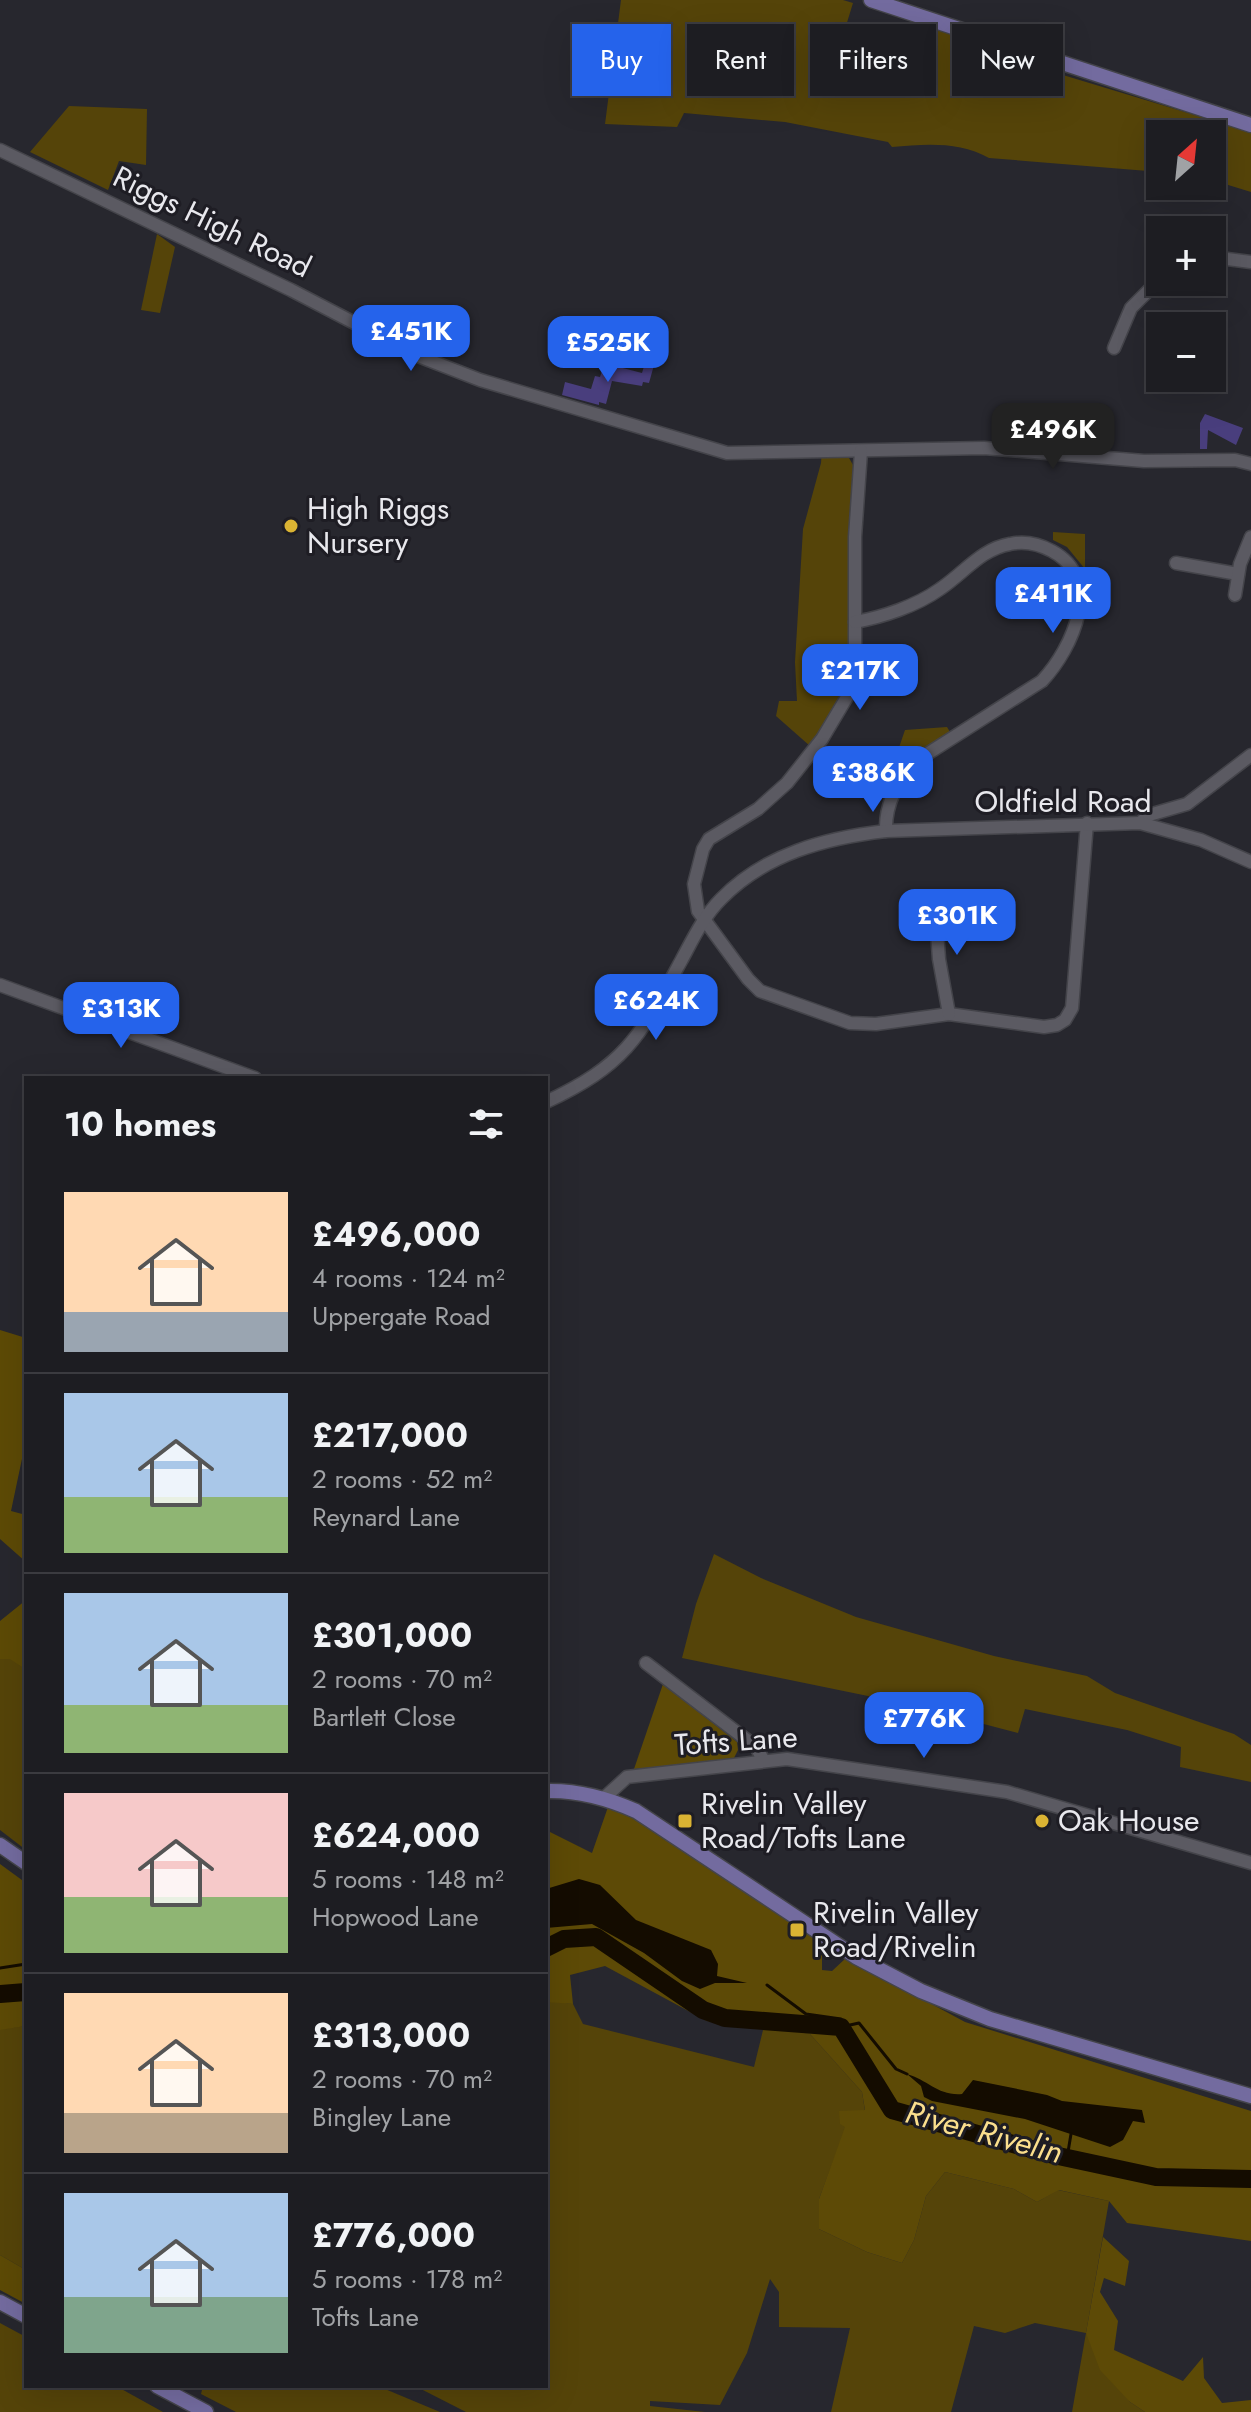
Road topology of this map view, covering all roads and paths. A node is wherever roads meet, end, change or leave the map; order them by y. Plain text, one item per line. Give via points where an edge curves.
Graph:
1 (871, 0) edge
2 (1251, 125) edge
3 (0, 150) edge
4 (1226, 259) edge
5 (1251, 262) edge
6 (1146, 293) edge
7 (1114, 348) dead end
8 (861, 451) junction
9 (1251, 464) edge
10 (1251, 537) edge
11 (1176, 563) dead end
12 (1238, 574) junction
13 (1235, 595) dead end
14 (855, 622) junction
15 (1251, 755) edge
16 (1087, 823) junction
17 (1140, 823) junction
18 (886, 831) junction
19 (1251, 862) edge
20 (935, 903) dead end
21 (703, 920) junction
22 (0, 985) edge
23 (949, 1014) junction
24 (250, 1076) edge
25 (548, 1101) edge
26 (646, 1663) dead end
27 (764, 1761) junction
28 (548, 1791) edge
29 (604, 1798) junction
30 (0, 1845) edge
31 (24, 1862) edge
32 (1251, 1863) edge
33 (1251, 2096) edge
34 (0, 2302) edge
35 (24, 2315) edge
36 (161, 2388) edge
37 (206, 2412) edge

1 - 2 main road
3 - 8 street, Riggs High Road via 418,356 480,380 727,453
4 - 5 street
6 - 7 street via 1131,308
8 - 9 street, Riggs High Road via 984,448
8 - 14 street
10 - 12 street
11 - 12 street
12 - 13 street
14 - 18 street via 926,597 983,553 1007,544 1046,548 1077,574 1077,619 1053,670 916,761 888,802
14 - 21 street via 851,684 822,739 773,796 719,831 703,849 694,896
15 - 17 street via 1187,804 1149,815
16 - 17 street, Oldfield Road
16 - 18 street, Oldfield Road
16 - 23 street via 1077,967 1068,1018 1044,1027
17 - 19 street, Oldfield Road via 1201,840
18 - 21 street, Oldfield Road via 823,841 774,860 734,887
20 - 23 street via 943,929
21 - 23 street via 748,979 769,995 861,1024
21 - 25 street, Oldfield Road via 628,1049 596,1075
22 - 24 street
26 - 27 street via 756,1747
27 - 29 street, Tofts Lane via 627,1777
27 - 32 street, Tofts Lane via 809,1761 1007,1792
28 - 29 main road
29 - 33 main road via 659,1824 856,1957 921,1991 990,2019
30 - 31 main road
34 - 35 main road
36 - 37 main road

